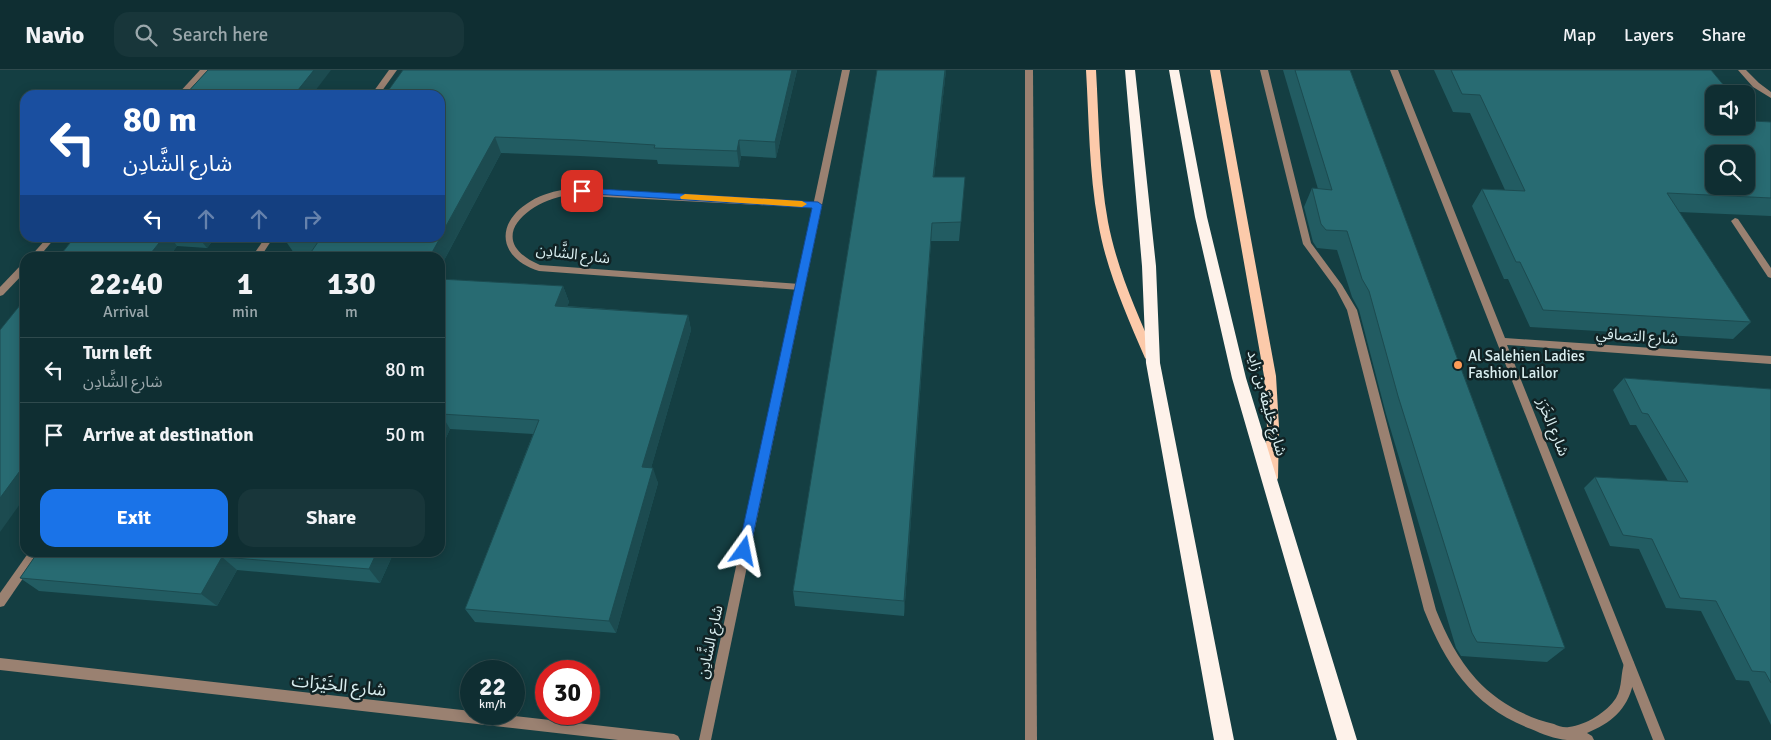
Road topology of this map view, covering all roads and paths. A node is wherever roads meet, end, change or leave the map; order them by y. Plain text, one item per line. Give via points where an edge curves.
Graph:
1 (204, 70) edge
2 (393, 70) edge
3 (846, 70) edge
4 (1029, 70) edge
5 (1091, 70) edge
6 (1130, 70) edge
7 (1174, 70) edge
8 (1215, 70) edge
9 (1264, 70) edge
10 (1394, 70) edge
11 (1742, 70) edge
12 (186, 90) edge
13 (379, 90) edge
14 (1771, 96) edge
15 (818, 205) junction
16 (1735, 221) edge
17 (47, 242) edge
18 (38, 252) edge
19 (20, 272) edge
20 (1771, 275) edge
21 (800, 287) junction
22 (0, 294) edge
23 (1502, 341) junction
24 (1771, 360) edge
25 (1153, 363) junction
26 (1270, 482) junction
27 (32, 557) edge
28 (0, 602) edge
29 (0, 664) edge
30 (1629, 664) junction
31 (1570, 733) junction
32 (674, 740) edge
33 (704, 740) edge
34 (1031, 740) edge
35 (1224, 740) edge
36 (1347, 740) edge
37 (1588, 740) edge
38 (1659, 740) edge

1 - 12 street
2 - 13 street
3 - 15 street, شارع الشَّادِن
4 - 34 street
5 - 25 main road via 1103,223 1114,262
6 - 25 highway via 1149,266
7 - 26 highway, شارع خليفة بن زايد via 1218,294
8 - 26 main road via 1270,376 1273,427
9 - 31 street via 1308,244 1352,310 1438,633 1467,680 1490,700 1517,717
10 - 23 street, شارع الخَرَز
11 - 14 street
15 - 21 street, شارع الشَّادِن
15 - 21 street, شارع الشَّادِن via 568,192 554,194 529,206 512,224 508,235 515,256 539,268
16 - 20 street
17 - 18 street
19 - 22 street
21 - 33 street, شارع الشَّادِن
23 - 24 street, شارع التصافي
23 - 30 street, شارع الخَرَز
25 - 35 highway
26 - 36 highway, شارع خليفة بن زايد
27 - 28 street
29 - 32 street, شارع الخَيْرَات
30 - 31 street via 1624,697 1616,710 1603,720
30 - 38 street, شارع الخَرَز
31 - 37 street

